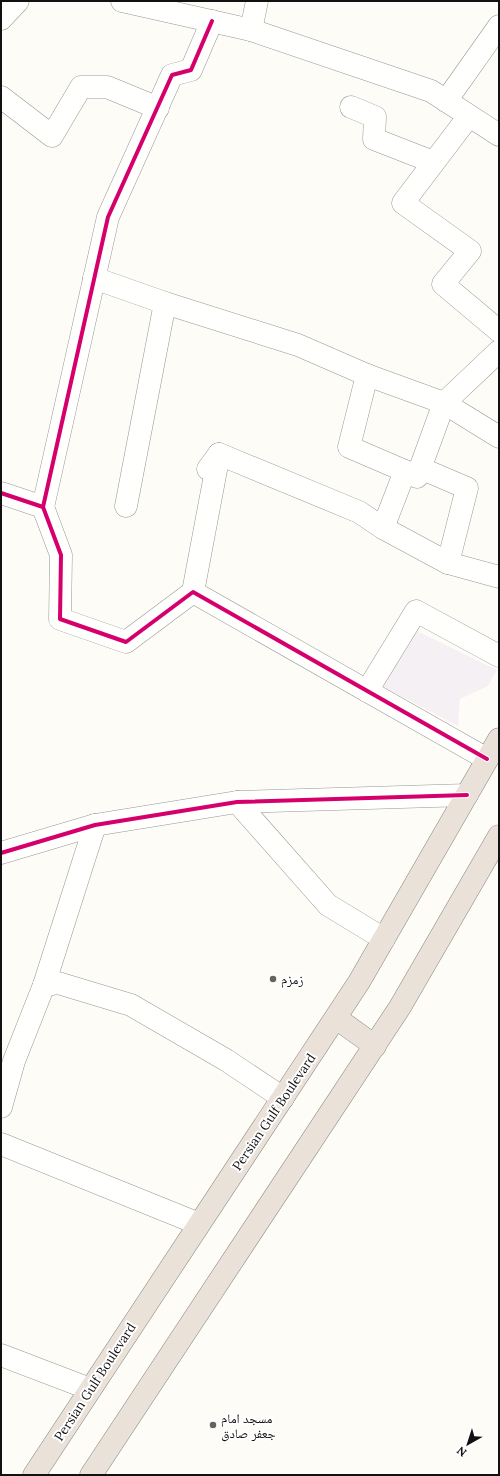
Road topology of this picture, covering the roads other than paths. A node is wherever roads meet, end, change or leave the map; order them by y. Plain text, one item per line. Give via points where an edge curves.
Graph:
1 (18, 1) edge
2 (122, 1) edge
3 (257, 1) edge
4 (1, 19) edge
5 (212, 21) junction
6 (499, 26) edge
7 (251, 30) junction
8 (1, 98) edge
9 (446, 101) junction
10 (350, 107) dead end
11 (158, 108) junction
12 (469, 116) junction
13 (499, 135) edge
14 (433, 162) junction
15 (94, 278) junction
16 (165, 303) junction
17 (499, 331) edge
18 (499, 351) edge
19 (367, 375) junction
20 (444, 403) junction
21 (499, 437) edge
22 (413, 470) junction
23 (1, 493) edge
24 (126, 506) dead end
25 (43, 507) junction
26 (383, 528) junction
27 (448, 563) junction
28 (499, 577) edge
29 (193, 592) junction
30 (499, 656) edge
31 (367, 691) junction
32 (499, 739) edge
33 (487, 760) junction
34 (467, 795) junction
35 (237, 802) junction
36 (95, 825) junction
37 (496, 850) edge
38 (1, 853) edge
39 (384, 939) junction
40 (44, 985) junction
41 (336, 1018) junction
42 (375, 1046) junction
43 (7, 1059) edge
44 (284, 1098) junction
45 (1, 1107) edge
46 (1, 1144) edge
47 (199, 1224) junction
48 (1, 1355) edge
49 (90, 1389) junction
50 (34, 1475) edge
51 (91, 1475) edge

1 - 4 street
2 - 5 street
3 - 7 street
5 - 7 street
5 - 11 street via 191,70 172,75
6 - 9 street
7 - 9 street via 431,91
8 - 11 street via 52,136 81,87 107,87
9 - 12 street
10 - 14 street via 375,117 374,139
11 - 15 street via 108,217
12 - 13 street
12 - 14 street
14 - 17 street via 403,203 470,251 443,284
15 - 16 street
15 - 25 street
16 - 19 street via 298,345
16 - 24 street
18 - 20 street
19 - 20 street
19 - 22 street via 349,446
20 - 21 street
20 - 22 street
22 - 26 street
22 - 27 street via 467,488
23 - 25 street
25 - 29 street via 61,555 60,619 126,642
26 - 27 street
26 - 29 street via 359,512 213,462
27 - 28 street
29 - 31 street
30 - 31 street via 416,611
31 - 33 street
32 - 33 highway, Persian Gulf Boulevard
33 - 34 highway, Persian Gulf Boulevard
34 - 35 street
34 - 39 highway, Persian Gulf Boulevard
35 - 36 street
35 - 39 street via 328,905
36 - 38 street
36 - 40 street
37 - 42 highway
39 - 41 highway, Persian Gulf Boulevard
40 - 43 street
40 - 44 street via 58,983 131,1005 226,1060
41 - 42 highway
41 - 44 highway, Persian Gulf Boulevard
42 - 51 highway
43 - 45 street
44 - 47 highway, Persian Gulf Boulevard
46 - 47 street
47 - 49 highway, Persian Gulf Boulevard
48 - 49 street
49 - 50 highway, Persian Gulf Boulevard

